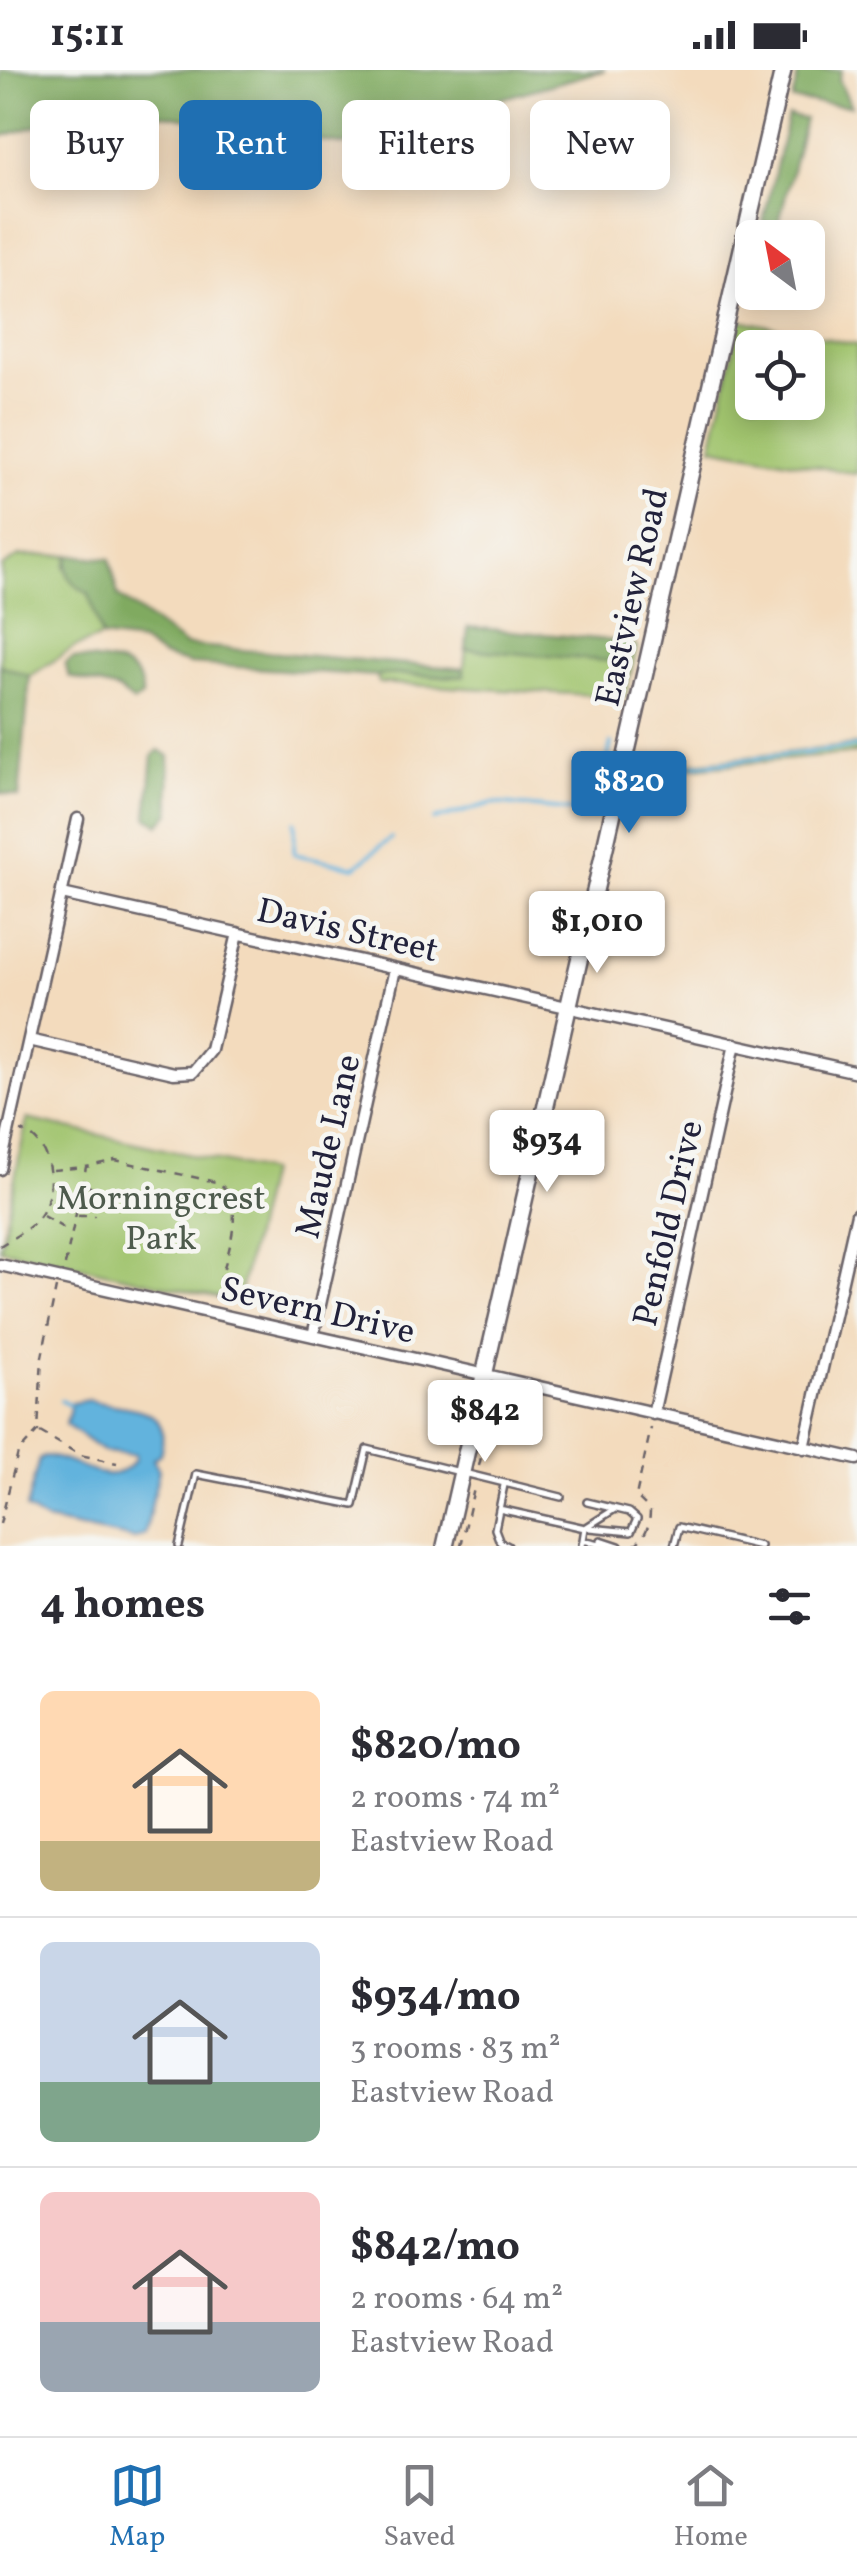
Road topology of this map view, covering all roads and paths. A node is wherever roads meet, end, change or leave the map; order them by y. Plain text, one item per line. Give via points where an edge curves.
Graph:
1 (783, 70) edge
2 (78, 819) dead end
3 (62, 894) junction
4 (238, 933) junction
5 (395, 968) junction
6 (567, 1006) junction
7 (29, 1040) junction
8 (735, 1044) junction
9 (857, 1072) edge
10 (21, 1132) dead end
11 (86, 1167) junction
12 (0, 1169) edge
13 (50, 1171) junction
14 (84, 1184) junction
15 (100, 1192) dead end
16 (857, 1214) edge
17 (41, 1215) junction
18 (77, 1216) junction
19 (95, 1216) dead end
20 (72, 1233) junction
21 (0, 1246) edge
22 (65, 1264) dead end
23 (0, 1265) edge
24 (56, 1288) dead end
25 (215, 1298) dead end
26 (312, 1336) junction
27 (483, 1375) junction
28 (653, 1414) junction
29 (652, 1428) dead end
30 (38, 1431) junction
31 (804, 1448) junction
32 (857, 1459) edge
33 (117, 1463) dead end
34 (461, 1470) junction
35 (504, 1485) junction
36 (639, 1486) dead end
37 (561, 1496) dead end
38 (587, 1502) dead end
39 (499, 1508) junction
40 (616, 1509) junction
41 (0, 1524) edge
42 (588, 1528) junction
43 (598, 1540) junction
44 (582, 1543) edge
45 (732, 1543) edge
46 (179, 1546) edge
47 (444, 1546) edge
48 (508, 1546) edge
49 (608, 1546) edge
50 (619, 1546) edge
51 (674, 1546) edge
52 (760, 1546) edge

1 - 6 street, Eastview Road
2 - 3 street
3 - 4 street, Davis Street
3 - 7 street
4 - 5 street, Davis Street
4 - 7 street via 211,1050 193,1072
5 - 6 street, Davis Street
5 - 26 street, Maude Lane
6 - 8 street, Davis Street
6 - 27 street, Eastview Road
7 - 12 street
8 - 9 street, Davis Street
8 - 28 street, Penfold Drive
10 - 13 path via 36,1140
11 - 13 path
11 - 14 path
11 - 25 path via 121,1162 216,1182 228,1191 234,1216
13 - 17 path
14 - 15 path
14 - 18 path
16 - 31 street
17 - 20 path
17 - 21 path
18 - 19 path
18 - 20 path
20 - 22 path
23 - 26 street, Severn Drive
24 - 30 path via 42,1357
26 - 27 street, Severn Drive
27 - 28 street, Severn Drive
27 - 34 street, Eastview Road
28 - 31 street, Severn Drive
29 - 36 path
30 - 33 path via 80,1455
30 - 41 path via 18,1453
31 - 32 street, Severn Drive
34 - 35 lane
34 - 46 lane via 367,1449 354,1505 196,1474
34 - 47 street, Eastview Road
35 - 37 lane
35 - 39 lane
38 - 40 lane
39 - 42 lane
39 - 48 lane via 497,1537
40 - 42 lane
40 - 42 lane via 634,1514 635,1529 624,1534
42 - 44 lane
43 - 44 lane
43 - 49 lane
43 - 50 lane
45 - 51 lane via 678,1527
45 - 52 lane

